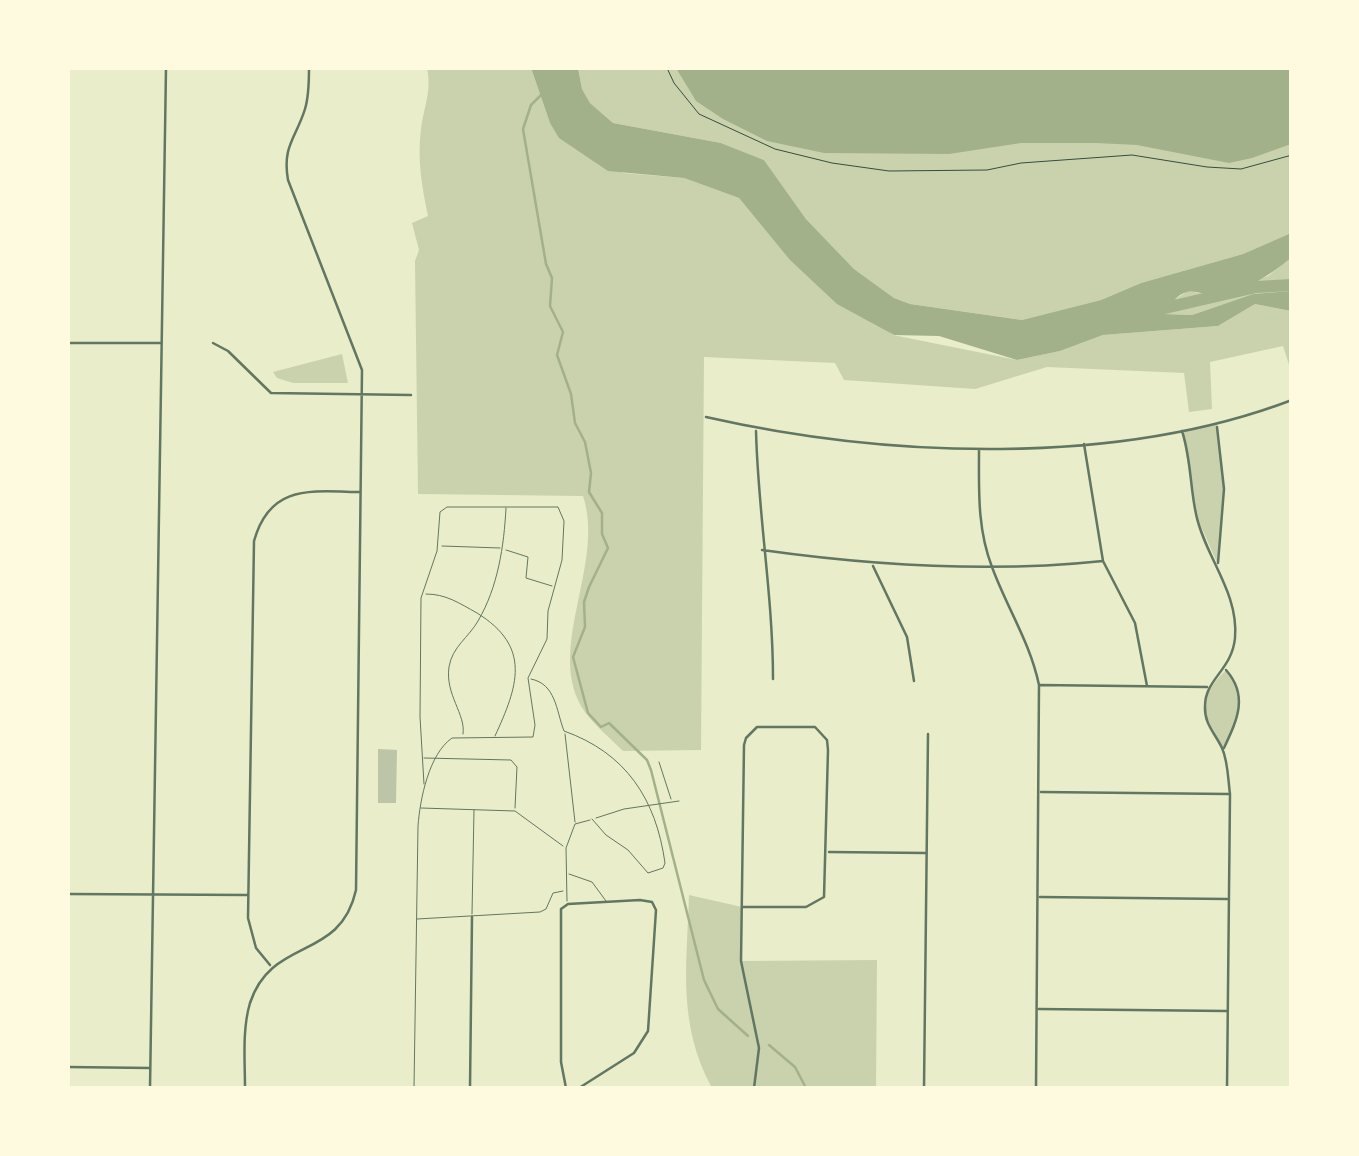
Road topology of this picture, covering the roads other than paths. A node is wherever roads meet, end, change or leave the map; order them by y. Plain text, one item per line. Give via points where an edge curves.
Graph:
1 (166, 68) edge
2 (310, 68) edge
3 (68, 343) edge
4 (162, 343) junction
5 (213, 344) dead end
6 (362, 394) junction
7 (411, 395) dead end
8 (1292, 400) edge
9 (706, 417) dead end
10 (1217, 424) junction
11 (756, 428) junction
12 (1182, 431) junction
13 (1084, 444) junction
14 (980, 449) junction
15 (361, 492) junction
16 (506, 507) junction
17 (438, 546) junction
18 (503, 549) junction
19 (762, 550) junction
20 (1104, 561) junction
21 (873, 564) junction
22 (1218, 565) junction
23 (992, 568) junction
24 (555, 587) junction
25 (422, 594) junction
26 (481, 616) junction
27 (1226, 670) junction
28 (528, 678) junction
29 (773, 679) dead end
30 (914, 681) dead end
31 (1039, 685) junction
32 (1147, 686) junction
33 (1209, 687) junction
34 (564, 731) junction
35 (928, 734) dead end
36 (462, 737) junction
37 (493, 739) junction
38 (1223, 750) junction
39 (438, 757) junction
40 (424, 758) junction
41 (658, 762) dead end
42 (424, 784) junction
43 (1040, 792) junction
44 (1230, 794) junction
45 (680, 801) dead end
46 (672, 802) junction
47 (648, 806) junction
48 (420, 808) junction
49 (474, 809) junction
50 (515, 811) junction
51 (592, 819) junction
52 (575, 824) junction
53 (566, 848) junction
54 (827, 852) junction
55 (927, 853) junction
56 (566, 873) junction
57 (566, 891) junction
58 (68, 894) edge
59 (153, 895) junction
60 (248, 896) junction
61 (1039, 897) junction
62 (1229, 899) junction
63 (606, 901) junction
64 (568, 904) junction
65 (742, 907) junction
66 (472, 917) junction
67 (417, 919) junction
68 (272, 967) junction
69 (1037, 1008) junction
70 (1228, 1011) junction
71 (68, 1068) edge
72 (150, 1068) junction
73 (150, 1088) edge
74 (245, 1088) edge
75 (414, 1088) edge
76 (470, 1088) edge
77 (566, 1088) edge
78 (580, 1088) edge
79 (754, 1088) edge
80 (924, 1088) edge
81 (1036, 1088) edge
82 (1227, 1088) edge

1 - 4 street
2 - 6 street via 307,100 285,165 357,352
3 - 4 street
4 - 59 street
5 - 6 street via 271,393
6 - 7 street
6 - 15 street
8 - 10 street
9 - 11 street
10 - 12 street
10 - 22 street via 1224,489
11 - 14 street
11 - 19 street
12 - 13 street
12 - 22 street via 1196,517
13 - 14 street
13 - 20 street
14 - 23 street via 979,507
15 - 60 street via 282,498 256,534
15 - 68 street via 356,890 333,934
16 - 17 lane via 443,509
16 - 18 lane
16 - 24 lane via 561,509 563,549
17 - 18 lane
17 - 25 lane
18 - 24 lane via 528,556 526,578
18 - 26 lane
19 - 21 street
19 - 29 street
20 - 23 street
20 - 32 street via 1135,623
21 - 23 street
21 - 30 street via 908,637
22 - 27 street via 1236,621
23 - 31 street via 1024,632
24 - 28 lane via 547,639
25 - 26 lane via 444,595
25 - 40 lane
26 - 36 lane via 449,666
26 - 37 lane via 505,637 515,664 512,698
27 - 33 street
27 - 38 street via 1240,707
28 - 34 lane via 549,688
28 - 37 lane via 533,737
31 - 32 street
31 - 43 street
32 - 33 street
33 - 38 street via 1205,719
34 - 47 lane via 626,768
34 - 52 lane
35 - 55 street
36 - 37 lane
36 - 39 lane via 446,742
38 - 44 street
39 - 40 lane
39 - 42 lane
39 - 50 lane via 511,760 518,776
40 - 42 lane
41 - 46 lane
42 - 48 lane
43 - 44 street
43 - 61 street
44 - 62 street
45 - 46 lane
46 - 47 lane
47 - 51 lane
47 - 51 lane via 665,863 654,872
48 - 49 lane
48 - 67 lane
49 - 50 lane
49 - 66 lane
50 - 53 lane
51 - 52 lane
52 - 53 lane
53 - 56 lane
54 - 55 street
54 - 65 street via 824,896 806,907
54 - 65 street via 828,750 821,732 807,725 757,726 744,745
55 - 80 street
56 - 57 lane
56 - 63 lane via 592,882
57 - 64 lane
57 - 66 lane via 553,893 540,912
58 - 59 street
59 - 60 street
59 - 72 street
60 - 68 street via 252,940
61 - 62 street
61 - 69 street
62 - 70 street
63 - 64 street
63 - 78 street via 655,905 648,1031 634,1053
64 - 77 street via 562,909 560,1062
65 - 79 street via 741,962 760,1048
66 - 67 lane
66 - 76 street
67 - 75 lane
68 - 74 street via 250,1005
69 - 70 street
69 - 81 street
70 - 82 street
71 - 72 street
72 - 73 street

